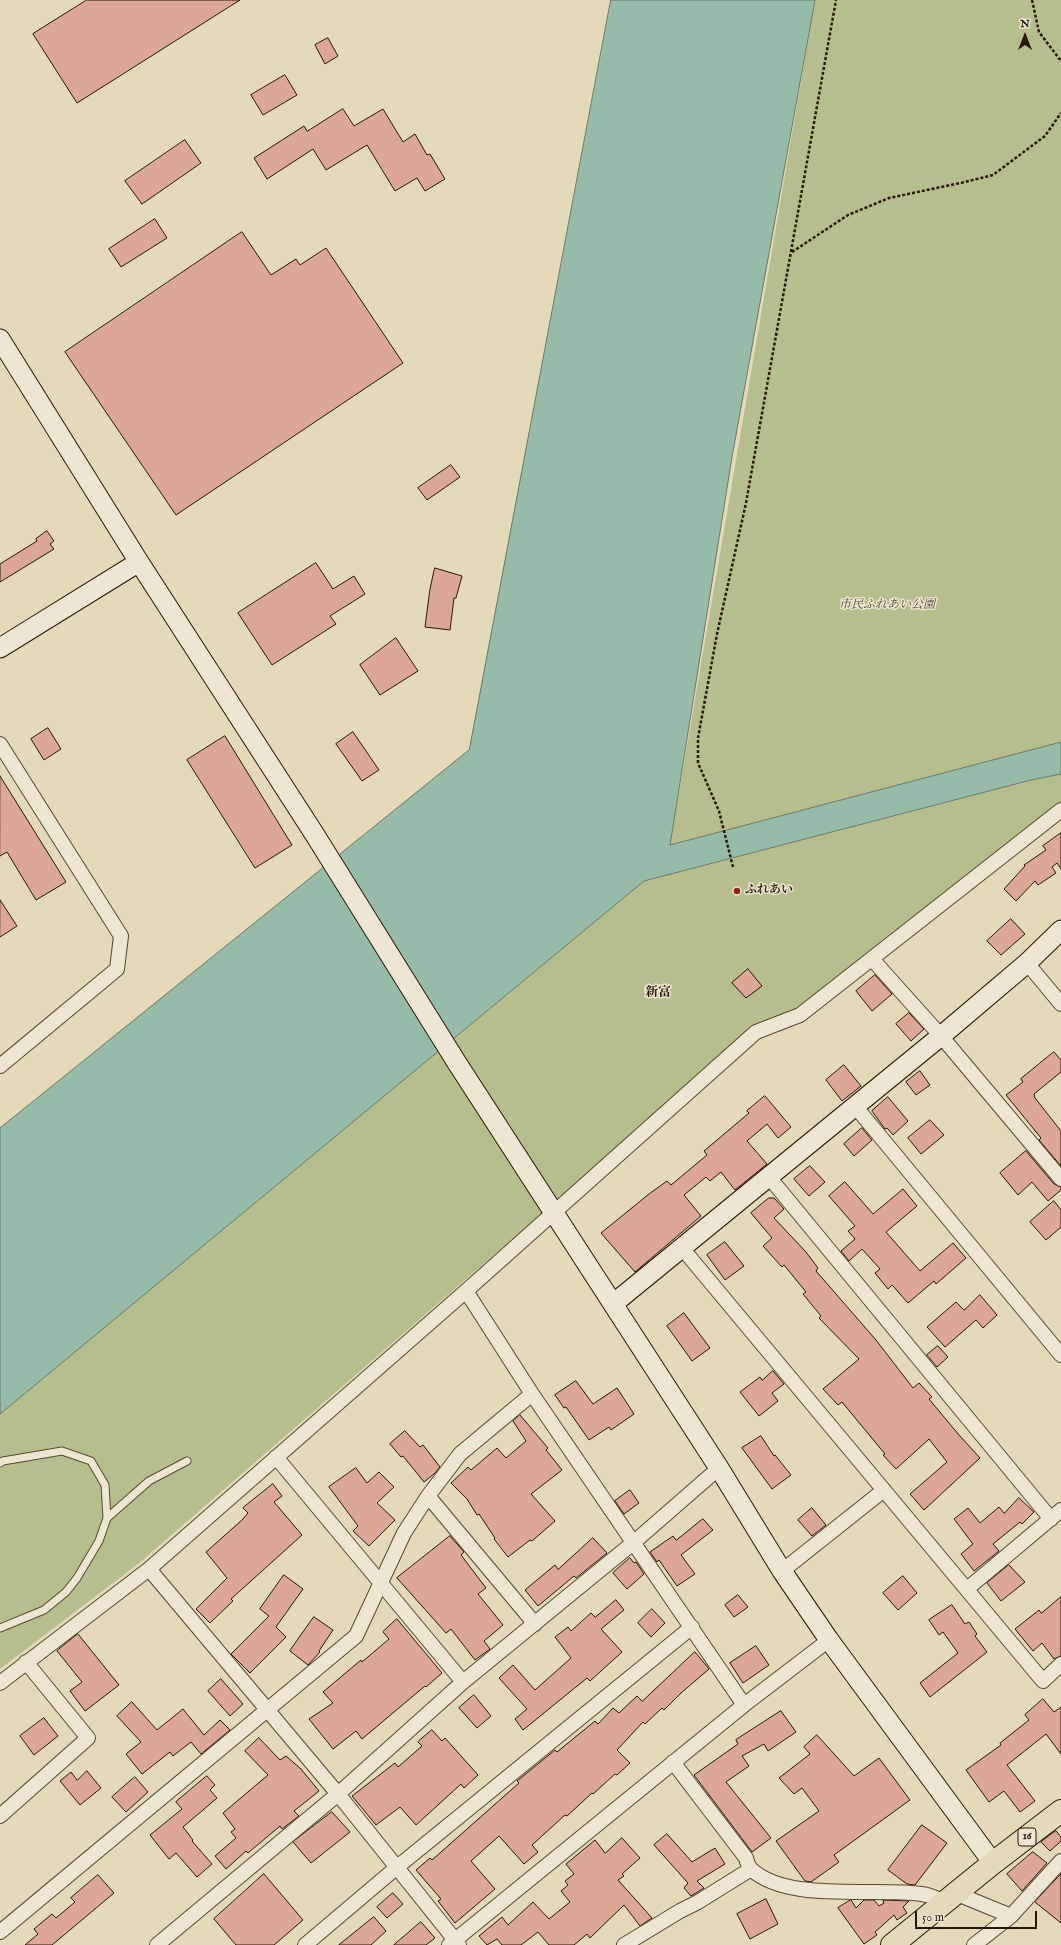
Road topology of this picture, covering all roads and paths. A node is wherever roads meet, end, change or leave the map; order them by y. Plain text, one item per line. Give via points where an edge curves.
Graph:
1 (836, 0) edge
2 (1032, 0) edge
3 (1061, 61) edge
4 (1061, 113) edge
5 (792, 252) junction
6 (0, 339) edge
7 (139, 562) junction
8 (0, 648) edge
9 (0, 744) edge
10 (1061, 810) edge
11 (733, 867) dead end
12 (1061, 930) edge
13 (872, 959) junction
14 (1027, 963) junction
15 (1061, 1004) edge
16 (941, 1036) junction
17 (0, 1066) edge
18 (855, 1106) junction
19 (769, 1177) junction
20 (1061, 1179) edge
21 (554, 1212) junction
22 (682, 1248) junction
23 (466, 1291) junction
24 (613, 1304) junction
25 (1061, 1354) edge
26 (532, 1394) junction
27 (276, 1457) junction
28 (187, 1461) dead end
29 (0, 1463) edge
30 (720, 1468) junction
31 (884, 1490) junction
32 (428, 1496) junction
33 (1056, 1515) edge
34 (107, 1518) junction
35 (633, 1543) junction
36 (149, 1569) junction
37 (782, 1571) junction
38 (380, 1583) junction
39 (966, 1589) junction
40 (535, 1624) junction
41 (692, 1626) junction
42 (0, 1628) edge
43 (829, 1640) junction
44 (26, 1662) junction
45 (1061, 1664) edge
46 (0, 1682) edge
47 (463, 1682) junction
48 (744, 1705) junction
49 (267, 1711) junction
50 (673, 1762) junction
51 (338, 1794) junction
52 (1061, 1811) edge
53 (0, 1816) edge
54 (993, 1863) junction
55 (1061, 1863) edge
56 (396, 1868) junction
57 (751, 1869) junction
58 (950, 1898) junction
59 (1011, 1916) junction
60 (0, 1932) edge
61 (454, 1943) edge
62 (157, 1945) edge
63 (305, 1945) edge
64 (624, 1945) edge
65 (892, 1945) edge
66 (974, 1945) edge

1 - 5 path
2 - 3 path via 1039,32
4 - 5 path via 1045,136 993,175 889,198 848,215
5 - 11 path via 746,503 717,634 698,738 698,763 719,811
6 - 7 street
7 - 8 street
7 - 21 street
9 - 17 street via 120,936 117,969
10 - 13 street
12 - 14 street
13 - 16 street
13 - 21 street via 800,1014 756,1032
14 - 15 street
14 - 16 street
16 - 18 street
16 - 20 street
18 - 19 street
18 - 25 street
19 - 22 street
19 - 33 street
21 - 23 street
21 - 24 street
22 - 24 street
22 - 31 street
23 - 26 street
23 - 27 street
24 - 30 street
26 - 32 street via 460,1454
26 - 35 street
27 - 36 street
27 - 38 street
28 - 34 lane via 149,1481
29 - 34 lane via 62,1451 90,1461 105,1485
30 - 35 street
30 - 37 street
31 - 37 street
31 - 39 street
32 - 38 street via 404,1533
32 - 40 street
33 - 39 street
34 - 42 lane via 77,1578 66,1592 44,1610
35 - 40 street
35 - 41 street
36 - 44 street
36 - 49 street
37 - 43 street
38 - 47 street
38 - 49 street via 356,1636
39 - 45 street via 1042,1680
40 - 47 street
41 - 48 street
41 - 56 street
43 - 48 street
43 - 54 street
44 - 46 street
44 - 53 street via 88,1738
47 - 51 street
48 - 50 street
49 - 51 street
49 - 60 street
50 - 57 street via 746,1858
50 - 61 street
51 - 56 street
51 - 62 street
52 - 54 highway, 16
54 - 58 highway, 16
55 - 59 street
56 - 61 street
56 - 63 street
57 - 58 street via 786,1887 922,1894
57 - 64 street
58 - 59 street
58 - 65 highway, 16
59 - 66 street

